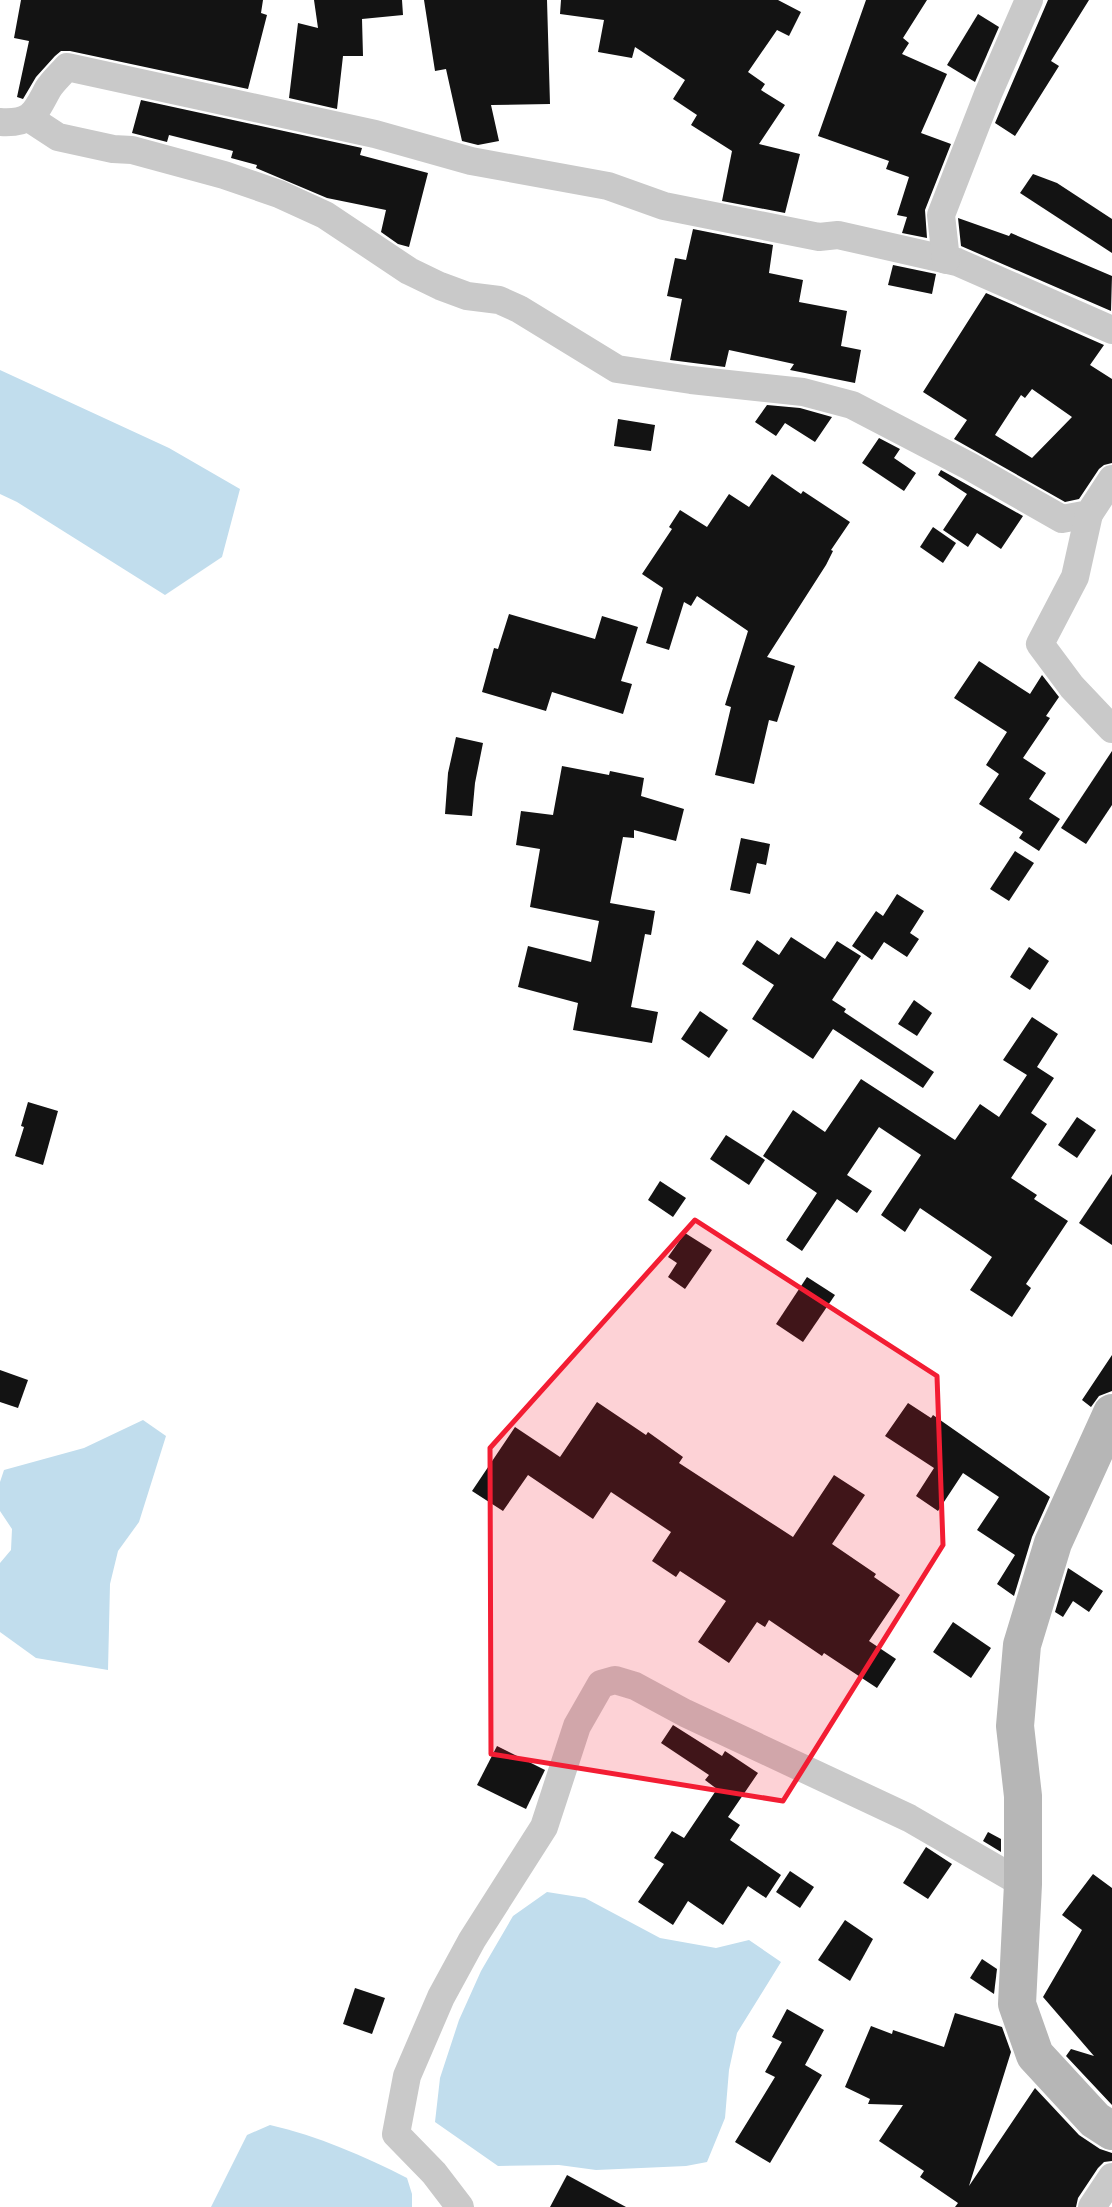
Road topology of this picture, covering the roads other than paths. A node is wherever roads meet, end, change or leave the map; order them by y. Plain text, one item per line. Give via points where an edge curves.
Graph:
1 (1029, 0) edge
2 (29, 118) junction
3 (0, 121) edge
4 (946, 260) junction
5 (1112, 330) edge
6 (1112, 479) edge
7 (1088, 513) junction
8 (1112, 729) edge
9 (1112, 1413) edge
10 (1023, 1884) junction
11 (1112, 2131) edge
12 (1112, 2177) edge
13 (460, 2207) edge
14 (1093, 2207) edge

1 - 4 street via 940,215
2 - 3 street
2 - 4 street via 67,67 375,134 471,161 608,186 664,206 819,237 838,235
2 - 7 street via 58,137 132,150 279,194 325,215 409,271 458,293 499,300 519,309 617,369 803,392 852,405 1062,519
4 - 5 street
6 - 7 street
7 - 8 street via 1075,577 1040,644
9 - 10 street via 1053,1543 1022,1645 1015,1726 1023,1796
10 - 11 street via 1017,2004 1035,2055 1095,2120
10 - 13 street via 909,1818 635,1686 615,1680 601,1684 577,1726 544,1827 472,1940 407,2076 396,2134
12 - 14 street

